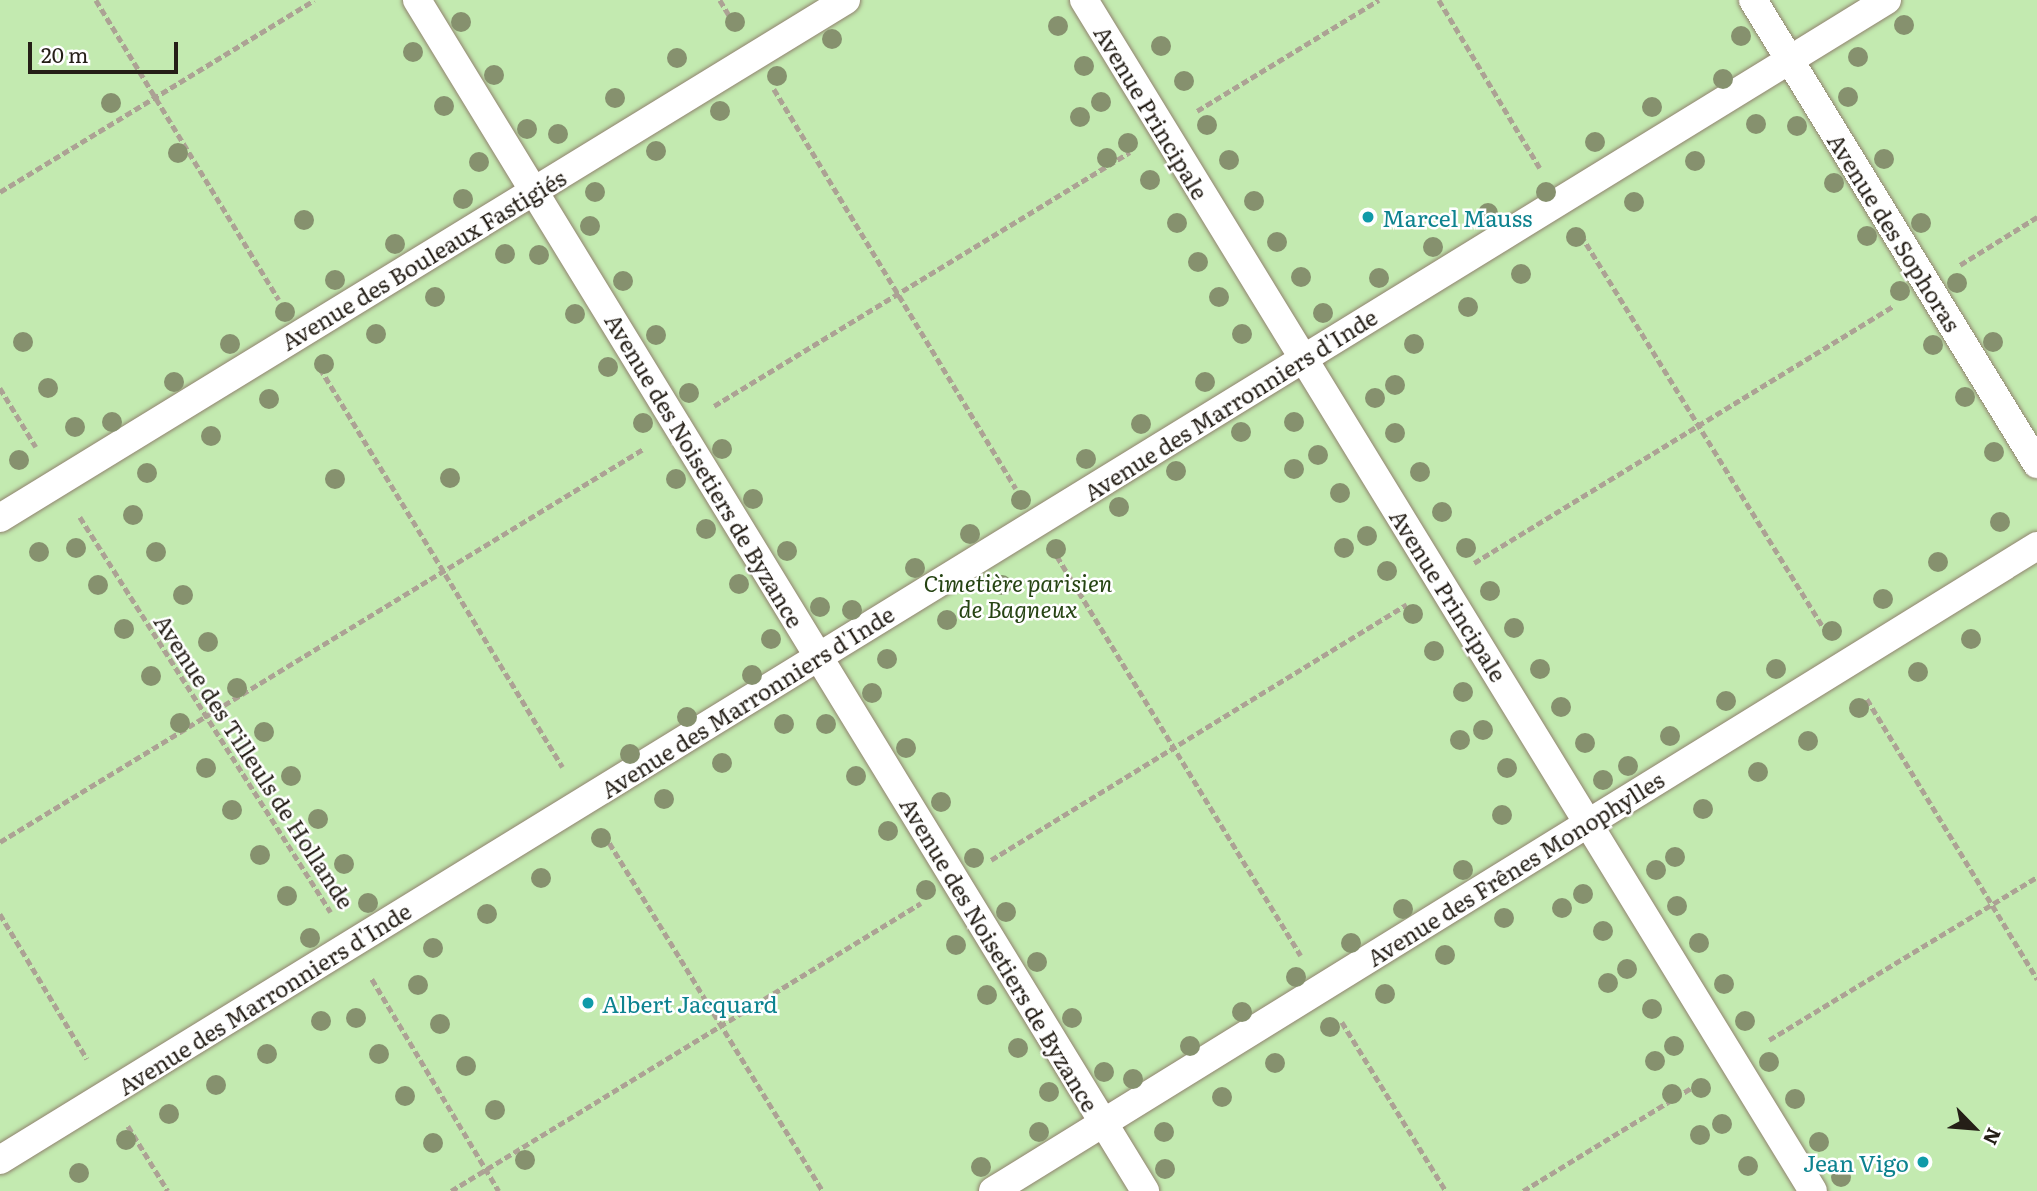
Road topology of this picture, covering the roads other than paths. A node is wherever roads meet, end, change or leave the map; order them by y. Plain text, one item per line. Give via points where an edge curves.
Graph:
1 (417, 0) edge
2 (846, 0) edge
3 (1084, 0) edge
4 (1754, 0) edge
5 (1887, 0) edge
6 (1790, 60) junction
7 (534, 191) junction
8 (1301, 360) junction
9 (2037, 464) edge
10 (0, 518) edge
11 (2037, 546) edge
12 (818, 657) junction
13 (1589, 823) junction
14 (1103, 1123) junction
15 (0, 1160) edge
16 (993, 1191) edge
17 (1145, 1191) edge
18 (1812, 1191) edge

1 - 7 lane, Avenue des Noisetiers de Byzance
2 - 7 lane, Avenue des Bouleaux Fastigiés
3 - 8 lane, Avenue Principale
4 - 6 lane, Avenue des Sophoras
5 - 6 lane, Avenue des Marronniers d'Inde
6 - 8 lane, Avenue des Marronniers d'Inde
6 - 9 lane, Avenue des Sophoras
7 - 10 lane, Avenue des Bouleaux Fastigiés
7 - 12 lane, Avenue des Noisetiers de Byzance
8 - 12 lane, Avenue des Marronniers d'Inde
8 - 13 lane, Avenue Principale
11 - 13 lane, Avenue des Frênes Monophylles
12 - 14 lane, Avenue des Noisetiers de Byzance
12 - 15 lane, Avenue des Marronniers d'Inde
13 - 14 lane, Avenue des Frênes Monophylles
13 - 18 lane, Avenue Principale
14 - 16 lane, Avenue des Frênes Monophylles
14 - 17 lane, Avenue des Noisetiers de Byzance

